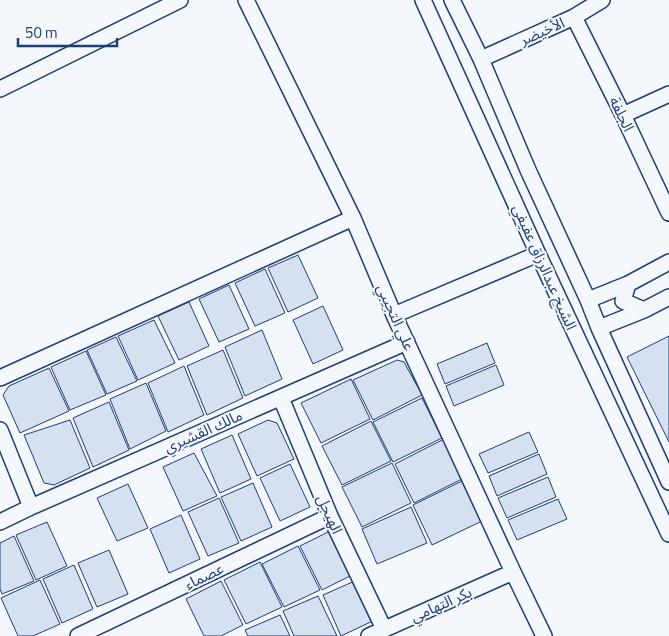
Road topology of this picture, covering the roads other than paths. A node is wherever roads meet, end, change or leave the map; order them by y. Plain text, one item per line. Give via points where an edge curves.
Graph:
1 (180, 0) edge
2 (246, 0) edge
3 (423, 0) edge
4 (452, 0) edge
5 (602, 0) edge
6 (574, 17) junction
7 (481, 59) junction
8 (2, 83) edge
9 (669, 94) edge
10 (623, 115) junction
11 (669, 213) edge
12 (353, 218) junction
13 (538, 254) junction
14 (669, 262) edge
15 (628, 284) junction
16 (669, 298) edge
17 (588, 300) junction
18 (644, 310) junction
19 (394, 314) junction
20 (599, 328) junction
21 (407, 342) junction
22 (0, 378) edge
23 (281, 398) junction
24 (0, 430) edge
25 (669, 482) edge
26 (31, 507) junction
27 (330, 516) junction
28 (0, 522) edge
29 (669, 534) edge
30 (512, 572) junction
31 (384, 629) junction
32 (95, 632) edge
33 (78, 636) edge
34 (369, 636) edge
35 (544, 636) edge

1 - 8 street
2 - 12 street, علي التجيبي
3 - 13 street, الشيخ عبدالرزاق عفيفي
4 - 7 street, الشيخ عبدالرزاق عفيفي
5 - 6 street, الأخيضر
6 - 7 street, الأخيضر
6 - 10 street, الجلفة
7 - 17 street, الشيخ عبدالرزاق عفيفي
9 - 10 street
10 - 11 street, الجلفة
12 - 19 street, علي التجيبي
12 - 22 street
13 - 19 street
13 - 29 street, الشيخ عبدالرزاق عفيفي
14 - 15 street
15 - 17 street
15 - 18 street via 622,301
16 - 18 street
17 - 20 street, الشيخ عبدالرزاق عفيفي
18 - 20 street
19 - 21 street, علي التجيبي
20 - 25 street, الشيخ عبدالرزاق عفيفي
21 - 23 street, مالك القشيري
21 - 30 street, علي التجيبي
23 - 26 street, مالك القشيري
23 - 27 street, الهيجل
24 - 26 street
26 - 28 street, مالك القشيري
27 - 31 street, الهيجل
27 - 32 street, عصماء
30 - 31 street, بكر التهامي
30 - 35 street, علي التجيبي
31 - 34 street, بكر التهامي
32 - 33 street, عصماء

